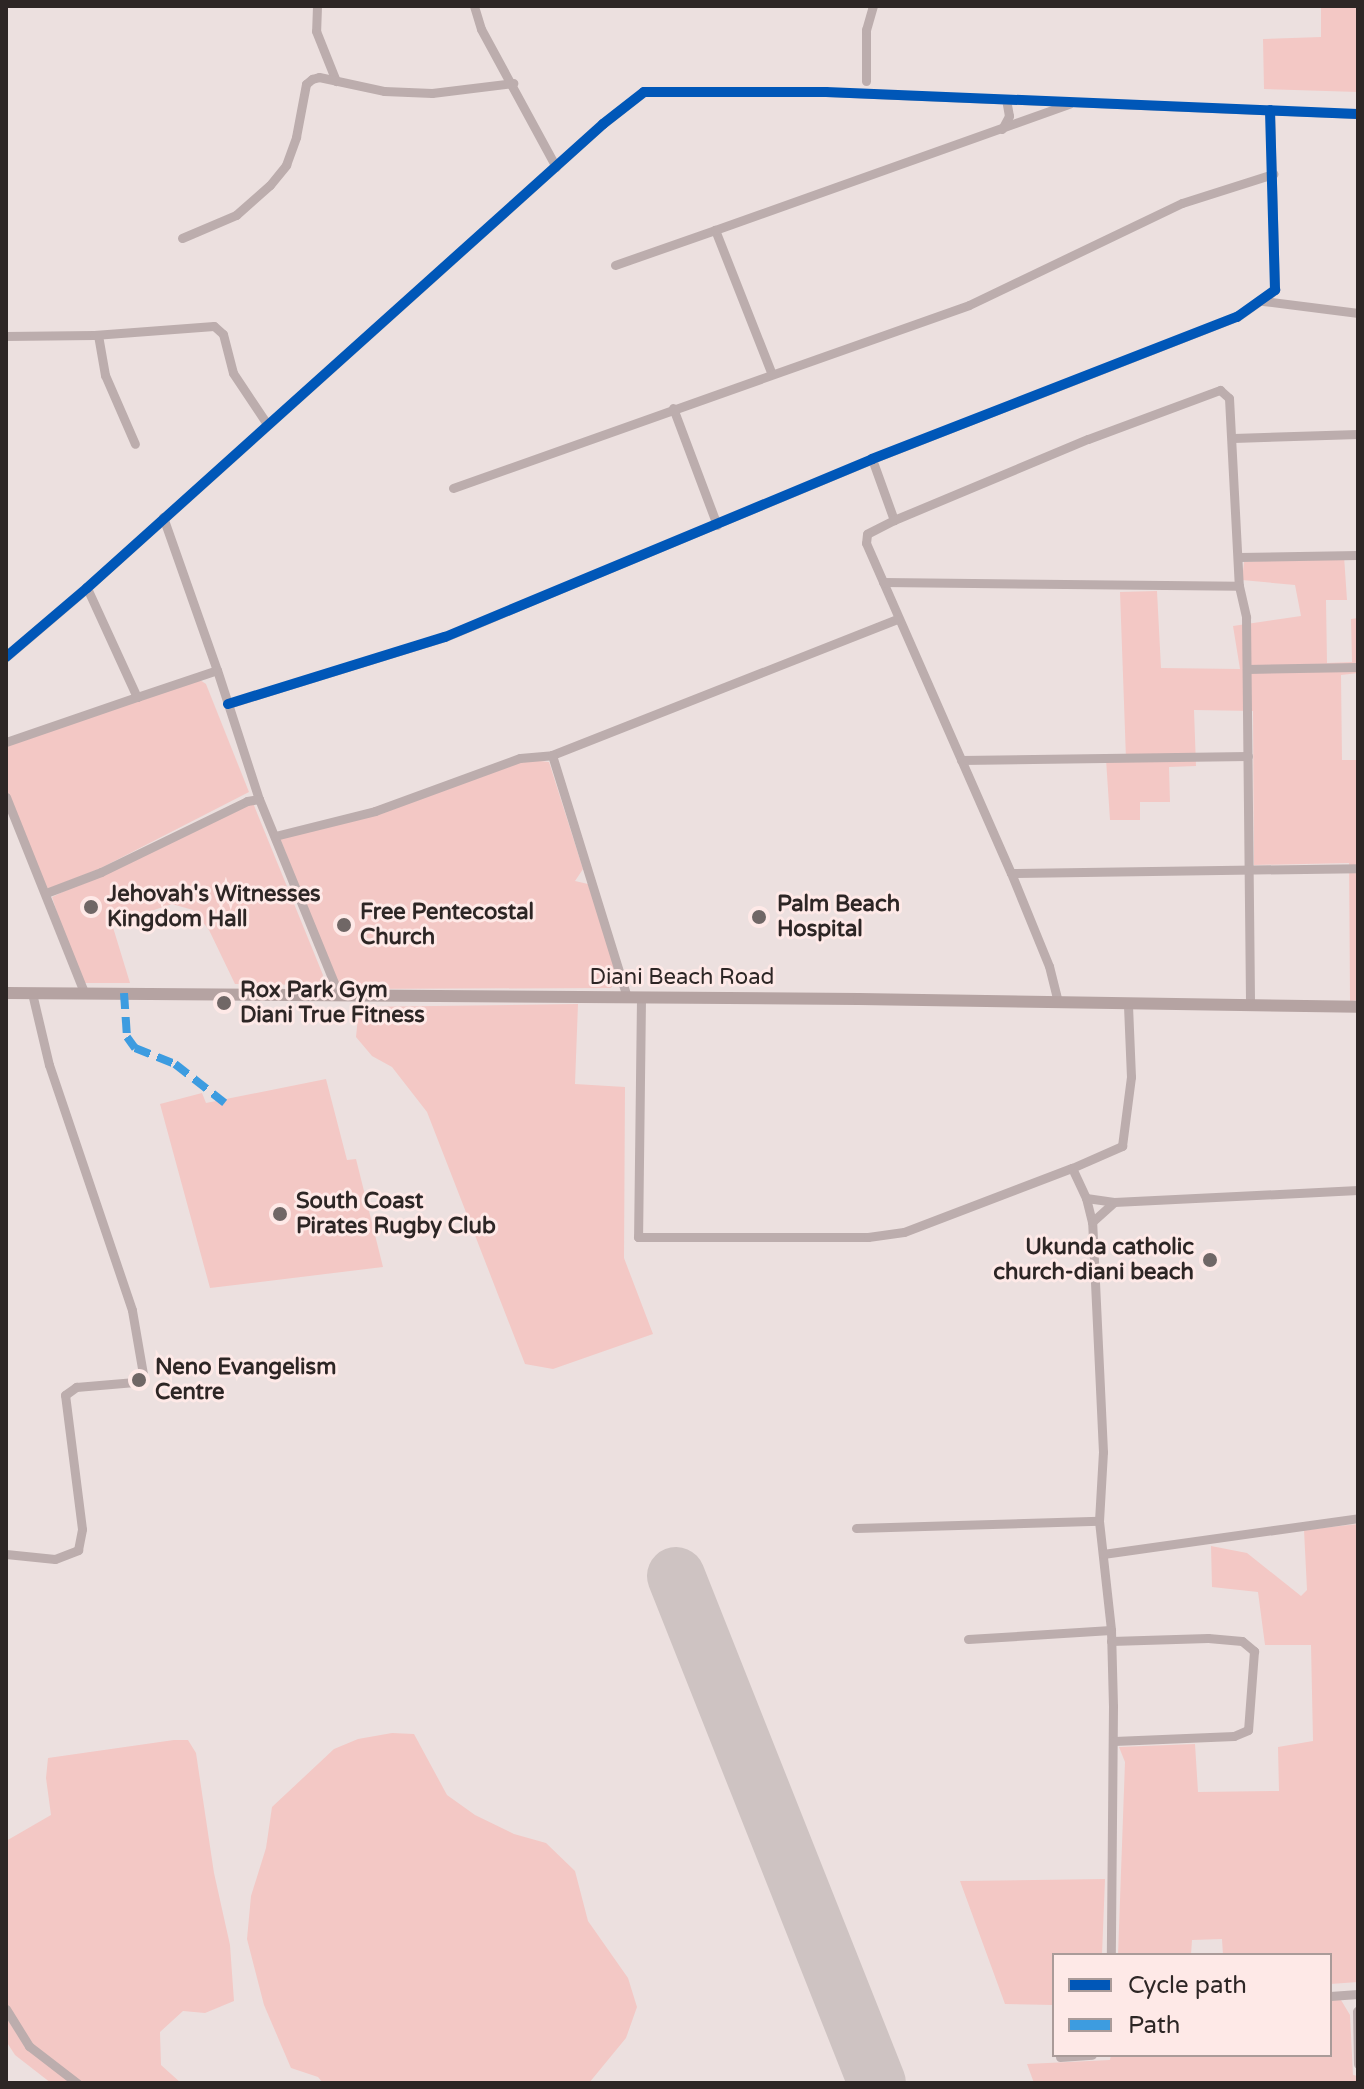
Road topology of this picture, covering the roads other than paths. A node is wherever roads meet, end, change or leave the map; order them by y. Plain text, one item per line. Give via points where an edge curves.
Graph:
1 (317, 6) edge
2 (474, 6) edge
3 (873, 6) edge
4 (336, 81) junction
5 (866, 81) junction
6 (513, 83) junction
7 (859, 94) junction
8 (877, 95) junction
9 (1006, 99) junction
10 (1076, 102) junction
11 (1270, 110) junction
12 (1358, 114) edge
13 (1002, 129) junction
14 (556, 167) junction
15 (1273, 174) junction
16 (715, 230) junction
17 (182, 238) dead end
18 (615, 265) dead end
19 (1263, 301) junction
20 (1358, 313) edge
21 (98, 335) junction
22 (6, 336) edge
23 (771, 372) junction
24 (673, 408) junction
25 (267, 424) junction
26 (1358, 434) edge
27 (1233, 438) junction
28 (135, 444) dead end
29 (872, 459) junction
30 (453, 488) dead end
31 (163, 517) junction
32 (894, 520) junction
33 (717, 525) junction
34 (1358, 555) edge
35 (1239, 557) junction
36 (883, 582) junction
37 (1239, 586) junction
38 (87, 588) junction
39 (897, 619) junction
40 (6, 657) edge
41 (1358, 667) edge
42 (1247, 669) junction
43 (217, 670) junction
44 (137, 697) junction
45 (228, 704) junction
46 (6, 742) edge
47 (552, 755) junction
48 (1248, 756) junction
49 (961, 760) junction
50 (6, 797) edge
51 (259, 799) junction
52 (275, 836) junction
53 (1358, 868) edge
54 (1249, 870) junction
55 (1011, 873) junction
56 (46, 893) junction
57 (84, 992) junction
58 (6, 993) edge
59 (32, 993) junction
60 (339, 995) junction
61 (634, 998) junction
62 (1058, 1002) junction
63 (1128, 1005) junction
64 (1250, 1006) junction
65 (1358, 1007) edge
66 (1072, 1168) junction
67 (1358, 1190) edge
68 (1086, 1198) junction
69 (1114, 1202) junction
70 (1092, 1222) junction
71 (1358, 1518) edge
72 (1099, 1521) junction
73 (856, 1528) dead end
74 (6, 1554) edge
75 (1103, 1554) junction
76 (1111, 1636) junction
77 (968, 1639) dead end
78 (1114, 1741) junction
79 (1111, 1953) edge
80 (1358, 1994) edge
81 (1343, 1995) junction
82 (1332, 1996) edge
83 (6, 2009) edge
84 (1357, 2010) edge
85 (1358, 2064) edge
86 (77, 2083) edge

1 - 4 street via 316,31
2 - 6 street via 481,29
3 - 5 street via 866,30
4 - 6 street via 432,93
4 - 17 street via 319,77 306,84 286,165 255,202
5 - 7 street
5 - 8 street
6 - 14 street
7 - 8 street
7 - 14 street via 644,92
8 - 9 street
9 - 10 street
9 - 13 street via 1009,116
10 - 11 street
10 - 13 street
11 - 12 street
11 - 15 street
13 - 16 street
14 - 25 street
15 - 19 street via 1275,290
15 - 23 street via 1182,203 969,305
16 - 18 street
16 - 23 street
19 - 20 street
19 - 29 street via 1237,317
21 - 22 street
21 - 25 street via 214,326 223,334 233,373
21 - 28 street via 105,375
23 - 24 street
24 - 30 street
24 - 33 street
25 - 31 street
26 - 27 street
27 - 32 street via 1229,398 1220,390
27 - 35 street
29 - 32 street
29 - 33 street
31 - 38 street
31 - 43 street
32 - 36 street via 865,537
33 - 45 street via 445,637
34 - 35 street
35 - 37 street
36 - 37 street
36 - 39 street
37 - 42 street
38 - 40 street
38 - 44 street
39 - 47 street
39 - 49 street
41 - 42 street
42 - 48 street
43 - 44 street
43 - 45 street
44 - 46 street
45 - 51 street
47 - 52 street via 520,758 375,811
47 - 61 street
48 - 49 street
48 - 54 street
49 - 55 street
50 - 56 street
51 - 52 street
51 - 56 street
52 - 60 street
53 - 54 street
54 - 55 street
54 - 64 street
55 - 62 street
56 - 57 street
57 - 59 main road, Diani Beach Road
57 - 60 main road, Diani Beach Road
58 - 59 main road, Diani Beach Road
59 - 74 street via 49,1065 132,1310 143,1374 135,1382 76,1387 65,1395 82,1529 78,1550 55,1559
60 - 61 main road, Diani Beach Road
61 - 62 main road, Diani Beach Road
61 - 66 street via 638,1237 868,1237 904,1232
62 - 63 main road, Diani Beach Road
63 - 64 main road, Diani Beach Road
63 - 66 street via 1131,1077 1122,1146
64 - 65 main road, Diani Beach Road
66 - 68 street
67 - 69 street
68 - 69 street
68 - 70 street
69 - 70 street
70 - 72 street via 1103,1452
71 - 75 street
72 - 73 street
72 - 75 street
75 - 76 street
76 - 77 street
76 - 78 street
76 - 78 street via 1242,1641 1254,1651 1248,1730 1234,1736
78 - 79 street
80 - 81 street
81 - 82 street
81 - 84 street
83 - 86 street via 29,2046
84 - 85 street

